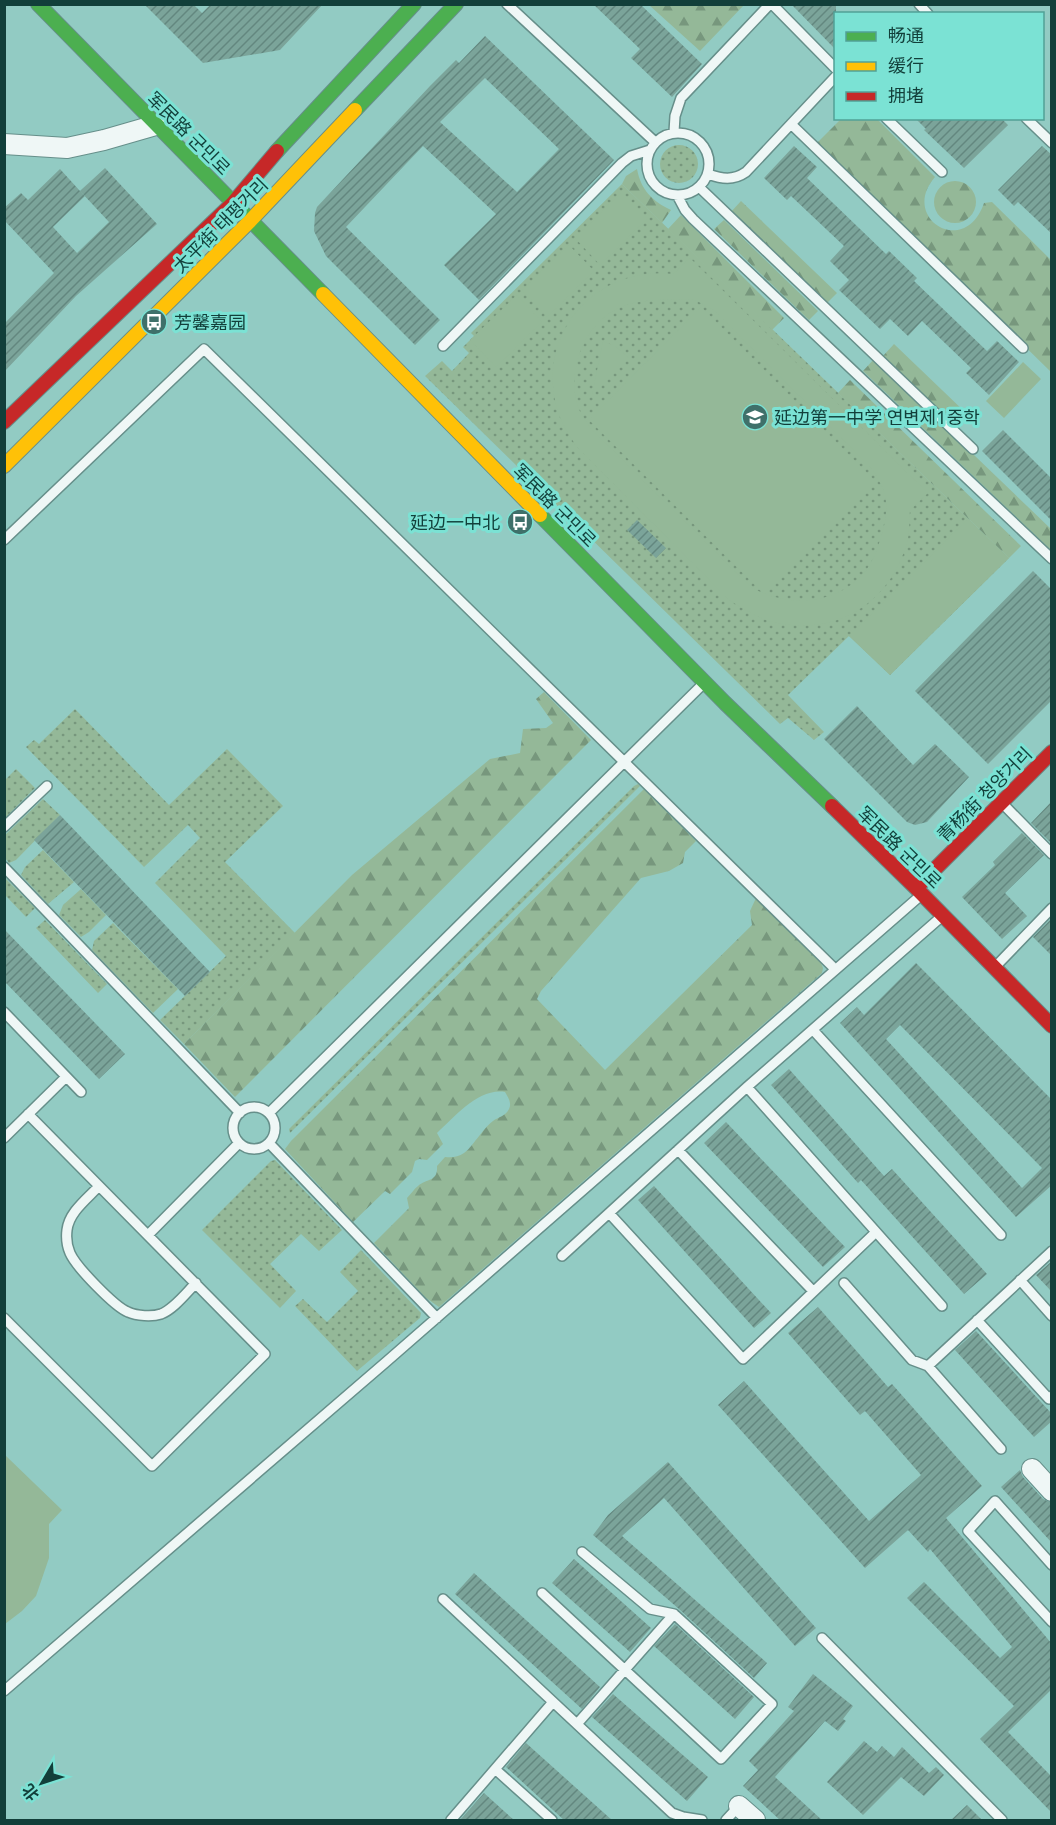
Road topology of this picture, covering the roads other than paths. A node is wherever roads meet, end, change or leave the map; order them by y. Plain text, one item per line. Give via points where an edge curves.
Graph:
1 (38, 4) edge
2 (414, 4) edge
3 (456, 4) edge
4 (507, 4) edge
5 (771, 4) edge
6 (834, 67) edge
7 (834, 78) edge
8 (888, 120) edge
9 (1028, 120) edge
10 (791, 124) junction
11 (156, 125) junction
12 (674, 132) junction
13 (1052, 143) edge
14 (4, 144) edge
15 (653, 146) junction
16 (942, 172) dead end
17 (708, 174) junction
18 (699, 187) junction
19 (677, 195) junction
20 (232, 203) junction
21 (250, 221) junction
22 (444, 346) dead end
23 (1023, 348) dead end
24 (4, 422) edge
25 (973, 449) dead end
26 (4, 466) edge
27 (4, 540) edge
28 (1052, 559) edge
29 (704, 682) junction
30 (1049, 760) edge
31 (624, 762) junction
32 (47, 786) dead end
33 (1002, 802) junction
34 (4, 826) edge
35 (1052, 854) edge
36 (4, 867) edge
37 (919, 891) junction
38 (1052, 908) edge
39 (943, 915) junction
40 (994, 968) junction
41 (835, 969) junction
42 (4, 1012) edge
43 (1052, 1026) edge
44 (813, 1030) junction
45 (66, 1077) junction
46 (747, 1087) junction
47 (81, 1092) dead end
48 (240, 1113) junction
49 (269, 1113) junction
50 (28, 1114) junction
51 (4, 1138) edge
52 (239, 1143) junction
53 (270, 1143) junction
54 (678, 1150) junction
55 (99, 1186) junction
56 (609, 1213) junction
57 (876, 1232) junction
58 (148, 1235) junction
59 (1001, 1236) dead end
60 (1052, 1251) edge
61 (562, 1256) dead end
62 (1020, 1280) junction
63 (195, 1283) junction
64 (844, 1283) dead end
65 (813, 1291) junction
66 (942, 1306) dead end
67 (1052, 1316) edge
68 (4, 1318) edge
69 (437, 1318) junction
70 (977, 1320) junction
71 (928, 1366) junction
72 (1052, 1396) edge
73 (1001, 1449) dead end
74 (1032, 1469) dead end
75 (1052, 1491) edge
76 (582, 1552) dead end
77 (1052, 1564) edge
78 (542, 1593) dead end
79 (443, 1599) dead end
80 (674, 1614) junction
81 (1052, 1622) edge
82 (822, 1638) dead end
83 (625, 1670) junction
84 (4, 1691) edge
85 (553, 1702) junction
86 (577, 1724) junction
87 (495, 1769) junction
88 (732, 1813) edge
89 (451, 1821) edge
90 (552, 1821) edge
91 (702, 1821) edge
92 (754, 1821) edge
93 (1002, 1821) edge

1 - 11 street, 军民路 군민로
2 - 20 street, 太平街 태평거리
3 - 21 street, 太平街 태평거리
4 - 15 lane
5 - 6 lane
5 - 12 lane via 681,98
7 - 10 lane
8 - 16 lane
9 - 13 lane
10 - 17 lane via 739,177
10 - 23 lane
11 - 14 street via 68,148
11 - 20 street, 军民路 군민로
12 - 15 lane via 664,135
12 - 17 lane via 695,137 703,144 710,163
15 - 19 lane via 647,160 651,180 666,193
15 - 22 lane via 622,163
17 - 18 lane
18 - 19 lane
18 - 25 lane
19 - 28 lane via 693,219
20 - 21 street, 军民路 군민로
20 - 24 street, 太平街 태평거리
21 - 26 street, 太平街 태평거리
21 - 29 street, 军民路 군민로
27 - 31 lane via 204,349
29 - 31 lane
29 - 37 street, 军民路 군민로
30 - 33 street, 青杨街 청양거리
31 - 41 lane
31 - 49 lane
32 - 34 lane
33 - 35 lane
33 - 37 street, 青杨街 청양거리
36 - 48 lane
37 - 39 street, 军民路 군민로
37 - 41 lane
38 - 40 lane
39 - 40 street, 军民路 군민로
39 - 44 lane
40 - 43 street, 军民路 군민로
41 - 69 lane
42 - 45 lane
44 - 46 lane
44 - 59 lane
45 - 47 lane
45 - 50 lane
46 - 54 lane
46 - 57 lane
48 - 49 lane via 258,1107
48 - 52 lane via 233,1124
49 - 53 lane via 275,1132
50 - 51 lane
50 - 55 lane
52 - 53 lane via 257,1149
52 - 58 lane
53 - 69 lane
54 - 56 lane
54 - 65 lane
55 - 58 lane
55 - 63 lane via 74,1213 67,1228 70,1254 79,1268 117,1305 129,1313 143,1315 168,1310
56 - 61 lane
56 - 65 lane via 743,1359
57 - 65 lane
57 - 66 lane
58 - 63 lane
60 - 62 lane
62 - 67 lane
62 - 70 lane
63 - 68 lane via 266,1354 152,1466
64 - 71 lane via 912,1360
69 - 84 lane
70 - 71 lane
70 - 72 lane via 1048,1399
71 - 73 lane
74 - 75 street
76 - 80 lane via 650,1609
77 - 81 lane via 995,1501 968,1531
78 - 83 lane
79 - 85 lane
80 - 83 lane
80 - 83 lane via 772,1704 721,1759
82 - 93 lane
83 - 86 lane
85 - 86 lane
85 - 87 lane
86 - 91 lane via 672,1813
87 - 89 lane
87 - 90 lane
88 - 92 street

